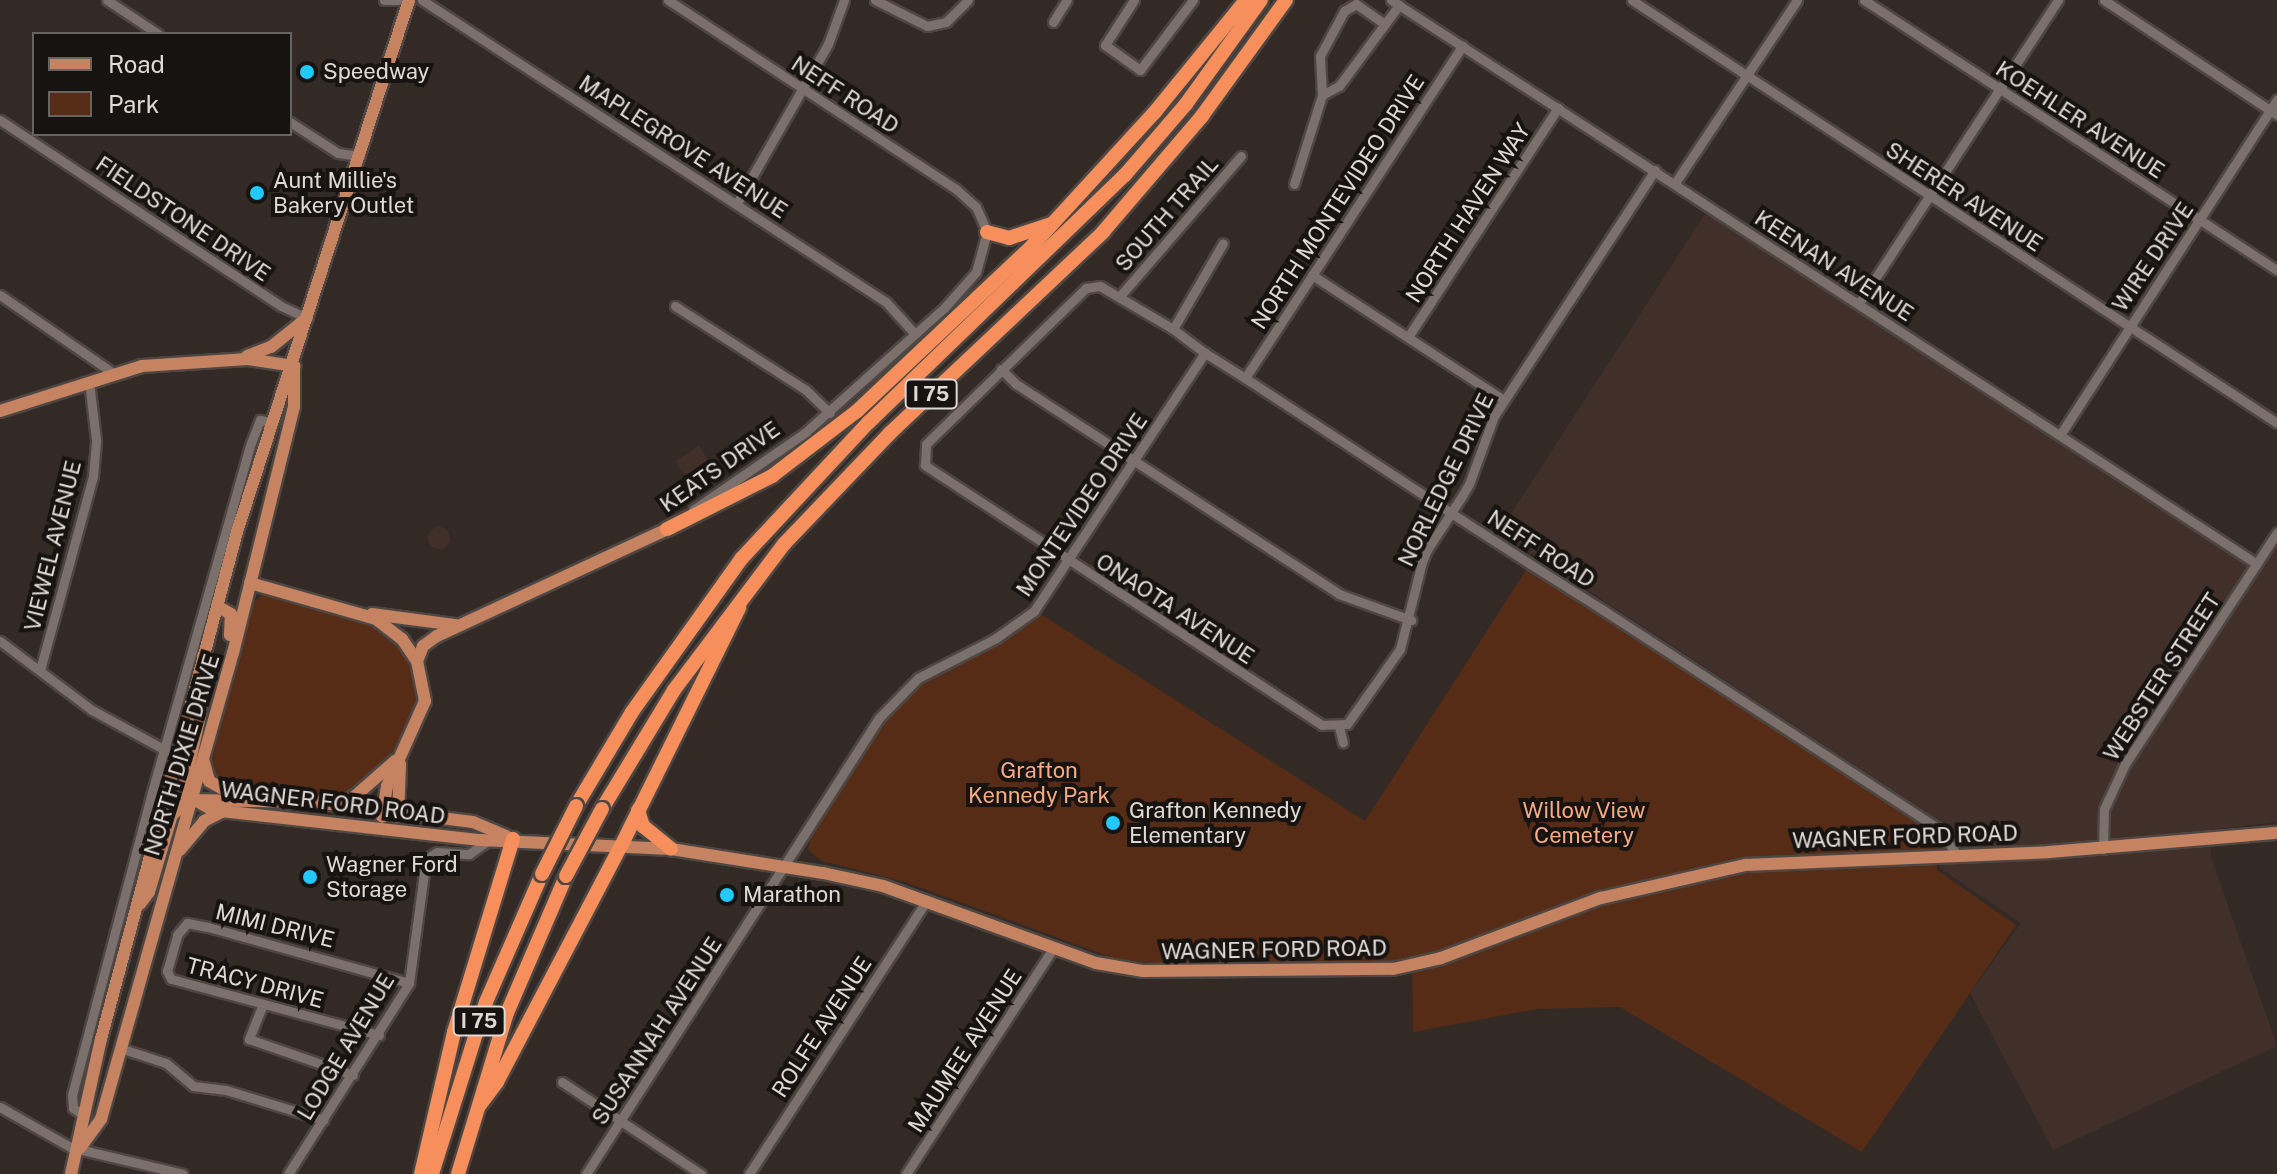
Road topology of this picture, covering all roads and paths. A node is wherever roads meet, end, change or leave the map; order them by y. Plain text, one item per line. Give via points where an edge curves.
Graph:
1 (107, 0) edge
2 (384, 0) edge
3 (398, 0) edge
4 (409, 0) edge
5 (422, 0) edge
6 (668, 0) edge
7 (844, 0) edge
8 (875, 0) edge
9 (968, 0) edge
10 (1067, 0) edge
11 (1134, 0) edge
12 (1193, 0) edge
13 (1246, 0) edge
14 (1261, 0) edge
15 (1286, 0) edge
16 (1632, 0) edge
17 (1797, 0) edge
18 (1864, 0) edge
19 (2058, 0) edge
20 (2104, 0) edge
21 (1395, 3) edge
22 (1053, 22) dead end
23 (1385, 24) junction
24 (155, 32) edge
25 (1462, 46) junction
26 (1746, 78) junction
27 (801, 87) junction
28 (1999, 89) junction
29 (1322, 95) junction
30 (2277, 99) edge
31 (1558, 108) junction
32 (2273, 112) edge
33 (0, 120) edge
34 (292, 123) edge
35 (360, 156) junction
36 (1241, 156) dead end
37 (1655, 170) junction
38 (1675, 183) junction
39 (1294, 184) dead end
40 (1929, 195) junction
41 (737, 203) junction
42 (2201, 220) junction
43 (1055, 223) junction
44 (987, 232) junction
45 (1223, 243) dead end
46 (2277, 270) edge
47 (1312, 275) junction
48 (0, 295) edge
49 (1120, 296) junction
50 (1859, 303) junction
51 (675, 306) dead end
52 (307, 318) junction
53 (2129, 326) junction
54 (1173, 329) junction
55 (915, 334) junction
56 (1408, 337) junction
57 (1205, 353) junction
58 (235, 359) junction
59 (294, 366) junction
60 (1001, 369) junction
61 (113, 373) junction
62 (1245, 378) junction
63 (89, 381) junction
64 (1504, 400) junction
65 (0, 411) edge
66 (830, 413) junction
67 (270, 422) junction
68 (2277, 423) edge
69 (2060, 435) junction
70 (280, 456) junction
71 (1134, 461) junction
72 (1451, 513) junction
73 (667, 529) junction
74 (2277, 533) edge
75 (1069, 562) junction
76 (2257, 564) junction
77 (250, 583) junction
78 (744, 594) junction
79 (211, 604) junction
80 (361, 613) junction
81 (1411, 620) junction
82 (459, 625) junction
83 (0, 641) edge
84 (203, 656) junction
85 (417, 661) junction
86 (40, 670) junction
87 (225, 682) junction
88 (1339, 727) junction
89 (1343, 743) dead end
90 (170, 752) junction
91 (403, 753) junction
92 (203, 757) junction
93 (245, 799) junction
94 (190, 800) junction
95 (333, 804) junction
96 (638, 810) junction
97 (224, 812) junction
98 (382, 814) junction
99 (398, 816) junction
100 (288, 818) junction
101 (2277, 833) edge
102 (464, 838) junction
103 (513, 839) junction
104 (489, 840) junction
105 (621, 846) junction
106 (671, 849) junction
107 (2103, 849) junction
108 (1957, 855) junction
109 (170, 866) junction
110 (783, 866) junction
111 (927, 900) junction
112 (135, 911) junction
113 (1054, 947) junction
114 (169, 976) joint
115 (409, 983) junction
116 (263, 1004) junction
117 (379, 1035) junction
118 (95, 1037) junction
119 (120, 1048) junction
120 (353, 1075) junction
121 (562, 1082) dead end
122 (479, 1106) junction
123 (0, 1107) edge
124 (324, 1120) junction
125 (620, 1121) junction
126 (80, 1148) junction
127 (71, 1174) edge
128 (183, 1174) edge
129 (288, 1174) edge
130 (421, 1174) edge
131 (432, 1174) edge
132 (458, 1174) edge
133 (586, 1174) edge
134 (701, 1174) edge
135 (749, 1174) edge
136 (906, 1174) edge

1 - 24 street
2 - 3 street
4 - 35 main road, NORTH DIXIE DRIVE
5 - 41 street, MAPLEGROVE AVENUE
6 - 27 street, NEFF ROAD
7 - 27 street via 828,44
8 - 9 street via 927,26 946,22
10 - 22 street
11 - 12 street via 1105,45 1140,70
13 - 43 highway
14 - 131 highway, I 75, bridge via 1186,104 1125,175 869,422 742,558 632,712 576,806 481,1014
15 - 78 highway, I 75 via 1202,116 1103,232 868,455
16 - 26 street, SHERER AVENUE
17 - 26 street
18 - 28 street, KOEHLER AVENUE
19 - 28 street
20 - 32 street
21 - 23 street
21 - 25 street, KEENAN AVENUE
23 - 29 street via 1339,86
23 - 29 street via 1356,4 1344,11 1320,56
25 - 31 street, KEENAN AVENUE
25 - 47 street, NORTH MONTEVIDEO DRIVE
26 - 38 street
26 - 40 street, SHERER AVENUE
27 - 41 street
27 - 44 street, NEFF ROAD via 970,200
28 - 40 street
28 - 42 street, KOEHLER AVENUE
29 - 39 street
30 - 32 street, WIRE DRIVE
31 - 37 street, KEENAN AVENUE
31 - 56 street, NORTH HAVEN WAY
32 - 42 street, WIRE DRIVE
33 - 52 street, FIELDSTONE DRIVE via 281,306
34 - 35 street via 338,153
35 - 52 main road, NORTH DIXIE DRIVE
36 - 49 street, SOUTH TRAIL
37 - 38 street, KEENAN AVENUE
37 - 64 street, NORLEDGE DRIVE
38 - 50 street, KEENAN AVENUE
40 - 50 street
40 - 53 street, SHERER AVENUE
41 - 55 street, MAPLEGROVE AVENUE via 886,302
42 - 46 street, KOEHLER AVENUE
42 - 53 street, WIRE DRIVE
43 - 44 highway via 1009,238
43 - 73 highway via 857,411 772,476
44 - 55 street, KEATS DRIVE via 983,258 968,283
45 - 54 street
47 - 56 street
47 - 62 street, NORTH MONTEVIDEO DRIVE
48 - 61 street
49 - 54 street, NEFF ROAD
49 - 60 street, NEFF ROAD via 1095,285 1086,288
50 - 69 street, KEENAN AVENUE
51 - 66 street via 806,390
52 - 58 main road via 271,347
52 - 59 main road, NORTH DIXIE DRIVE
53 - 68 street, SHERER AVENUE
53 - 69 street, WIRE DRIVE
54 - 57 street, NEFF ROAD
55 - 66 street, KEATS DRIVE
56 - 64 street
57 - 62 street, NEFF ROAD
57 - 71 street, MONTEVIDEO DRIVE
58 - 59 main road
58 - 61 main road via 172,362
59 - 67 main road, NORTH DIXIE DRIVE
59 - 70 main road, NORTH DIXIE DRIVE via 294,407
60 - 71 street
60 - 75 street, ONAOTA AVENUE via 922,454 930,471
61 - 63 main road
62 - 72 street, NEFF ROAD
63 - 65 main road
63 - 86 street, VIEWEL AVENUE via 96,440 93,476
64 - 72 street, NORLEDGE DRIVE
66 - 73 street, KEATS DRIVE
67 - 70 main road via 279,425
67 - 79 main road, NORTH DIXIE DRIVE
69 - 76 street, KEENAN AVENUE
70 - 77 main road, NORTH DIXIE DRIVE
71 - 75 street, MONTEVIDEO DRIVE
71 - 81 street via 1339,594
72 - 81 street, NORLEDGE DRIVE via 1422,562
72 - 108 street, NEFF ROAD via 1937,828
73 - 82 main road, KEATS DRIVE
74 - 76 street, WEBSTER STREET
75 - 88 street, ONAOTA AVENUE via 1322,725
75 - 110 street, MONTEVIDEO DRIVE via 1019,623 918,678 889,705
76 - 107 street, WEBSTER STREET via 2119,775 2102,820
77 - 80 main road
77 - 87 main road, NORTH DIXIE DRIVE
78 - 96 highway via 730,633
78 - 122 highway, I 75, bridge via 674,690 566,876 507,1013
79 - 84 main road, NORTH DIXIE DRIVE
79 - 87 main road via 231,614 233,624
79 - 90 street
80 - 82 main road
80 - 85 main road via 395,632
81 - 88 street, NORLEDGE DRIVE via 1374,690 1354,718
82 - 85 main road, KEATS DRIVE via 423,646
83 - 86 street
84 - 90 main road, NORTH DIXIE DRIVE
84 - 94 main road via 201,711 182,783
85 - 91 main road via 425,701
86 - 90 street via 92,710
87 - 92 main road, NORTH DIXIE DRIVE
88 - 89 street
90 - 112 main road, NORTH DIXIE DRIVE
90 - 118 street
91 - 95 main road via 354,797
91 - 98 main road via 387,786
91 - 99 main road
92 - 93 main road via 205,772 217,789
92 - 94 main road, NORTH DIXIE DRIVE
93 - 94 main road, WAGNER FORD ROAD
93 - 95 main road, WAGNER FORD ROAD
94 - 97 main road, WAGNER FORD ROAD
94 - 109 main road, NORTH DIXIE DRIVE
94 - 112 main road via 172,815 149,892
95 - 98 main road, WAGNER FORD ROAD
96 - 105 highway
96 - 106 highway via 643,826
97 - 100 main road, WAGNER FORD ROAD
97 - 109 main road via 190,833
98 - 99 main road, WAGNER FORD ROAD
98 - 100 main road via 329,812
99 - 102 main road
99 - 103 main road, WAGNER FORD ROAD via 473,822
100 - 102 main road, WAGNER FORD ROAD
101 - 107 main road, WAGNER FORD ROAD
102 - 104 main road, WAGNER FORD ROAD
103 - 104 main road, WAGNER FORD ROAD
103 - 105 main road, WAGNER FORD ROAD
103 - 130 highway via 454,1032
104 - 115 street, LODGE AVENUE via 469,854 437,852 426,859
105 - 106 main road, WAGNER FORD ROAD
105 - 122 highway via 497,1082
106 - 110 main road, WAGNER FORD ROAD
107 - 108 main road, WAGNER FORD ROAD
108 - 113 main road, WAGNER FORD ROAD via 1795,861 1705,871 1601,898 1441,958 1393,969 1180,974 1121,968
109 - 119 main road, NORTH DIXIE DRIVE
110 - 111 main road, WAGNER FORD ROAD
110 - 125 street, SUSANNAH AVENUE
111 - 113 main road, WAGNER FORD ROAD
111 - 135 street, ROLFE AVENUE
112 - 118 main road, NORTH DIXIE DRIVE
113 - 136 street, MAUMEE AVENUE
114 - 115 street, MIMI DRIVE via 177,935 187,923
114 - 116 street, TRACY DRIVE
115 - 117 street, LODGE AVENUE
116 - 117 street, TRACY DRIVE
116 - 120 street via 249,1039
117 - 120 street, LODGE AVENUE
118 - 126 main road, NORTH DIXIE DRIVE
119 - 124 street via 166,1063 193,1086 226,1090
119 - 126 main road, NORTH DIXIE DRIVE via 101,1119
120 - 124 street, LODGE AVENUE
121 - 125 street
122 - 132 highway, I 75
123 - 126 street via 43,1134
124 - 129 street, LODGE AVENUE
125 - 133 street, SUSANNAH AVENUE
125 - 134 street
126 - 127 main road, NORTH DIXIE DRIVE
126 - 128 street

